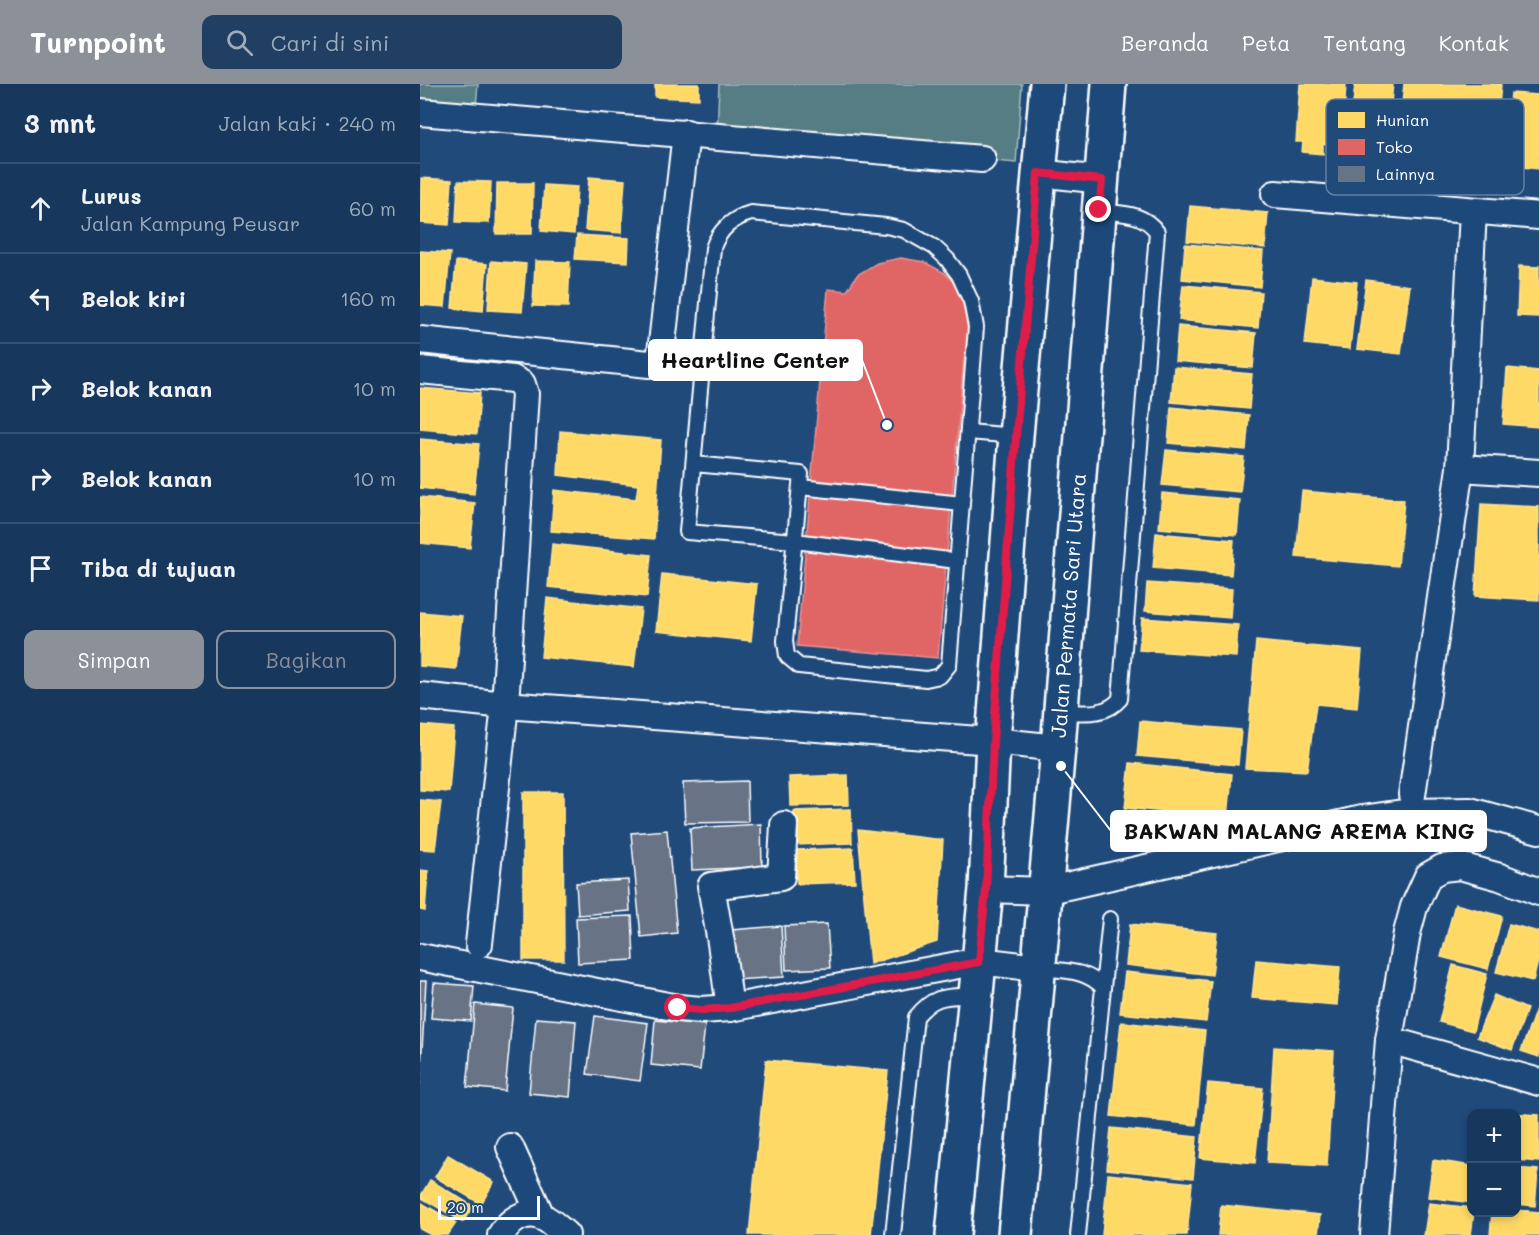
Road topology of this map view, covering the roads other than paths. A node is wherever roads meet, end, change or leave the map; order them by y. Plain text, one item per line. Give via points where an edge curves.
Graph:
1 (1047, 84) edge
2 (1109, 84) edge
3 (420, 112) edge
4 (686, 133) junction
5 (982, 159) dead end
6 (1038, 173) junction
7 (1275, 194) dead end
8 (1100, 195) junction
9 (1473, 211) junction
10 (1539, 216) edge
11 (420, 340) edge
12 (420, 370) edge
13 (968, 432) junction
14 (1016, 436) junction
15 (694, 464) junction
16 (1460, 468) junction
17 (1539, 473) edge
18 (800, 487) junction
19 (962, 504) junction
20 (795, 542) junction
21 (957, 561) junction
22 (420, 696) edge
23 (505, 705) junction
24 (1060, 712) junction
25 (993, 741) junction
26 (1058, 748) junction
27 (1412, 795) dead end
28 (784, 825) dead end
29 (1539, 830) edge
30 (986, 889) junction
31 (1045, 891) junction
32 (1539, 892) edge
33 (1110, 919) dead end
34 (479, 944) dead end
35 (420, 957) edge
36 (979, 962) junction
37 (1038, 968) junction
38 (1103, 988) junction
39 (976, 995) junction
40 (730, 1008) junction
41 (1389, 1040) junction
42 (1539, 1082) edge
43 (510, 1148) dead end
44 (541, 1216) junction
45 (501, 1235) edge
46 (566, 1235) edge
47 (894, 1235) edge
48 (953, 1235) edge
49 (1015, 1235) edge
50 (1078, 1235) edge
51 (1374, 1235) edge

1 - 6 street
2 - 8 street, Jalan Permata Sari Utara
3 - 4 street
4 - 5 street
4 - 11 street via 657,362
6 - 8 street
6 - 14 street
7 - 9 street
8 - 24 street, Jalan Permata Sari Utara
8 - 24 lane via 1142,217 1157,232 1120,699 1102,712
9 - 10 street
9 - 16 street
12 - 23 street via 513,379 522,384 525,394
13 - 14 lane
13 - 15 lane via 975,314 966,287 947,259 904,230 751,213 725,228 713,248
13 - 19 lane
14 - 25 street
15 - 18 lane via 801,474
15 - 20 lane via 687,532
16 - 17 street
16 - 27 street
18 - 19 lane
18 - 20 lane
19 - 21 lane
20 - 21 lane
20 - 21 lane via 785,641 787,656 799,666 926,679 940,676 949,665
22 - 23 street
23 - 25 street
23 - 34 street
24 - 26 street, Jalan Permata Sari Utara
25 - 26 street
25 - 30 street
26 - 31 street, Jalan Permata Sari Utara
28 - 40 street via 781,878 711,886
29 - 31 street via 1470,812 1410,812 1362,819
30 - 31 street
30 - 36 street
31 - 37 street, Jalan Permata Sari Utara
32 - 41 street via 1460,866 1442,868 1428,876 1407,933
33 - 38 lane
35 - 40 street via 678,1008
36 - 37 street
36 - 39 street
36 - 40 street
37 - 38 lane via 1083,973
37 - 49 street, Jalan Permata Sari Utara
38 - 50 lane
39 - 47 lane via 936,998 916,1017
39 - 48 street
41 - 42 street
41 - 51 street
43 - 44 street
44 - 45 street via 522,1215 507,1225
44 - 46 street

